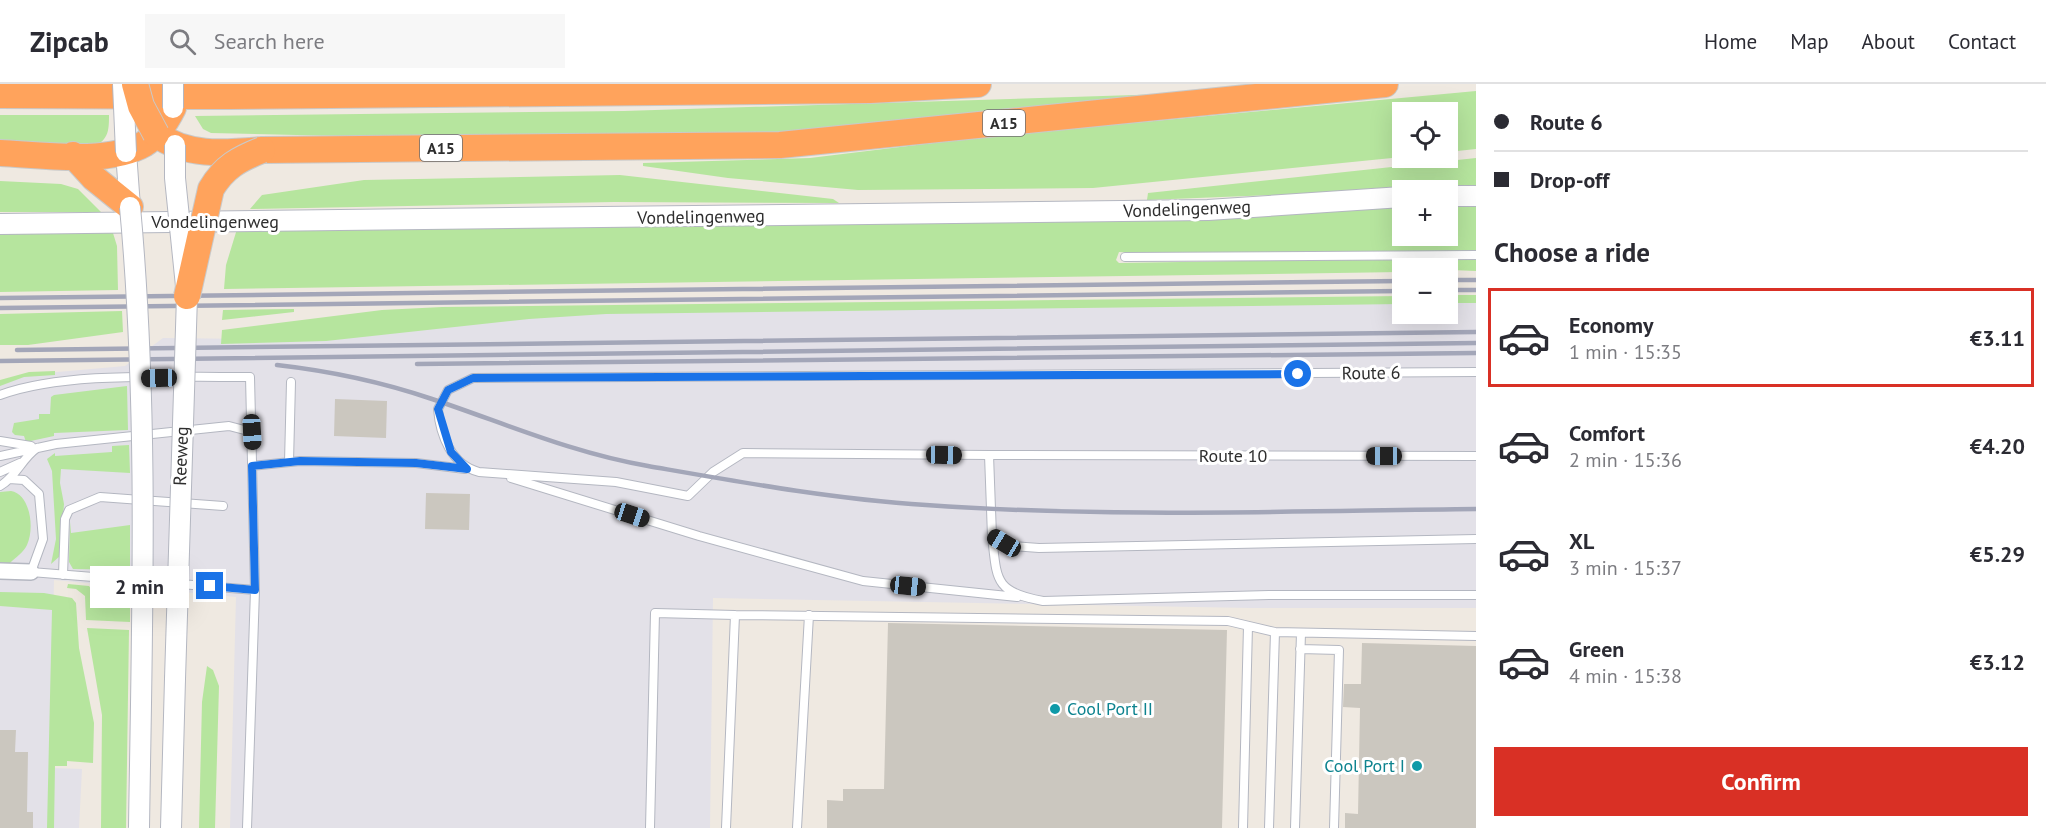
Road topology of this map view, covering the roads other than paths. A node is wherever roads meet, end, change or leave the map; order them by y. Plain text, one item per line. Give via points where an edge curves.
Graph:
1 (123, 84) edge
2 (135, 84) edge
3 (978, 84) edge
4 (1385, 84) edge
5 (0, 95) edge
6 (173, 96) edge
7 (166, 139) junction
8 (262, 150) junction
9 (126, 152) junction
10 (0, 153) edge
11 (73, 155) junction
12 (1458, 196) edge
13 (1476, 196) edge
14 (1392, 199) edge
15 (130, 207) junction
16 (0, 224) edge
17 (1476, 255) edge
18 (1125, 257) dead end
19 (187, 296) junction
20 (1476, 372) edge
21 (291, 382) dead end
22 (0, 395) edge
23 (252, 432) junction
24 (0, 441) edge
25 (38, 447) junction
26 (989, 455) junction
27 (0, 456) edge
28 (1476, 456) edge
29 (23, 461) junction
30 (289, 462) junction
31 (252, 466) junction
32 (467, 469) junction
33 (0, 472) edge
34 (498, 474) junction
35 (9, 480) junction
36 (0, 486) edge
37 (223, 506) dead end
38 (992, 536) junction
39 (1476, 539) edge
40 (0, 571) edge
41 (31, 572) junction
42 (63, 575) junction
43 (255, 590) junction
44 (1476, 595) edge
45 (1022, 597) junction
46 (735, 615) junction
47 (809, 615) junction
48 (1248, 626) junction
49 (1275, 632) junction
50 (1301, 633) junction
51 (1476, 636) edge
52 (1300, 649) junction
53 (139, 828) edge
54 (171, 828) edge
55 (247, 828) edge
56 (650, 828) edge
57 (726, 828) edge
58 (797, 828) edge
59 (1243, 828) edge
60 (1269, 828) edge
61 (1295, 828) edge
62 (1334, 828) edge

1 - 9 main road, bridge
2 - 7 highway, bridge via 144,114
3 - 5 highway, A15 via 846,90
4 - 8 highway, A15 via 809,143
6 - 7 highway
7 - 8 highway, A15, bridge via 213,152
7 - 9 highway
7 - 19 main road, Reeweg, bridge via 175,178
8 - 19 highway, A15, bridge via 236,160 211,189
9 - 11 highway
9 - 15 main road
10 - 11 highway
11 - 15 highway via 93,178
12 - 13 main road
14 - 16 main road, Vondelingenweg via 1124,212
15 - 53 main road, bridge via 142,476
17 - 18 lane
19 - 54 main road, Reeweg, bridge
20 - 32 lane, Route 6 via 473,378 448,390 438,409 451,452
21 - 30 lane
22 - 23 lane via 44,384 113,378 250,377
23 - 25 lane via 229,426
23 - 31 lane
24 - 25 lane
25 - 27 lane
25 - 29 lane
26 - 28 lane, Route 10
26 - 34 lane, Route 10 via 743,453 713,472 688,496 616,482
26 - 38 lane
29 - 33 lane
29 - 35 lane
30 - 31 lane
30 - 32 lane via 416,463
31 - 43 lane
32 - 34 lane
34 - 45 lane via 863,581
35 - 36 lane
35 - 41 lane via 24,480 39,494 43,539
37 - 42 lane via 100,497 69,510 65,519
38 - 39 lane via 1011,546 1039,548
38 - 45 lane via 997,577 1003,586
40 - 41 street
41 - 42 lane
42 - 43 lane
43 - 55 lane
44 - 45 lane via 1043,601
46 - 47 lane
46 - 56 lane via 656,613
46 - 57 lane
47 - 48 lane via 1228,621
47 - 58 lane
48 - 49 lane
48 - 59 lane
49 - 50 lane
49 - 60 lane
50 - 51 lane
50 - 52 lane
52 - 61 lane
52 - 62 lane via 1339,650

